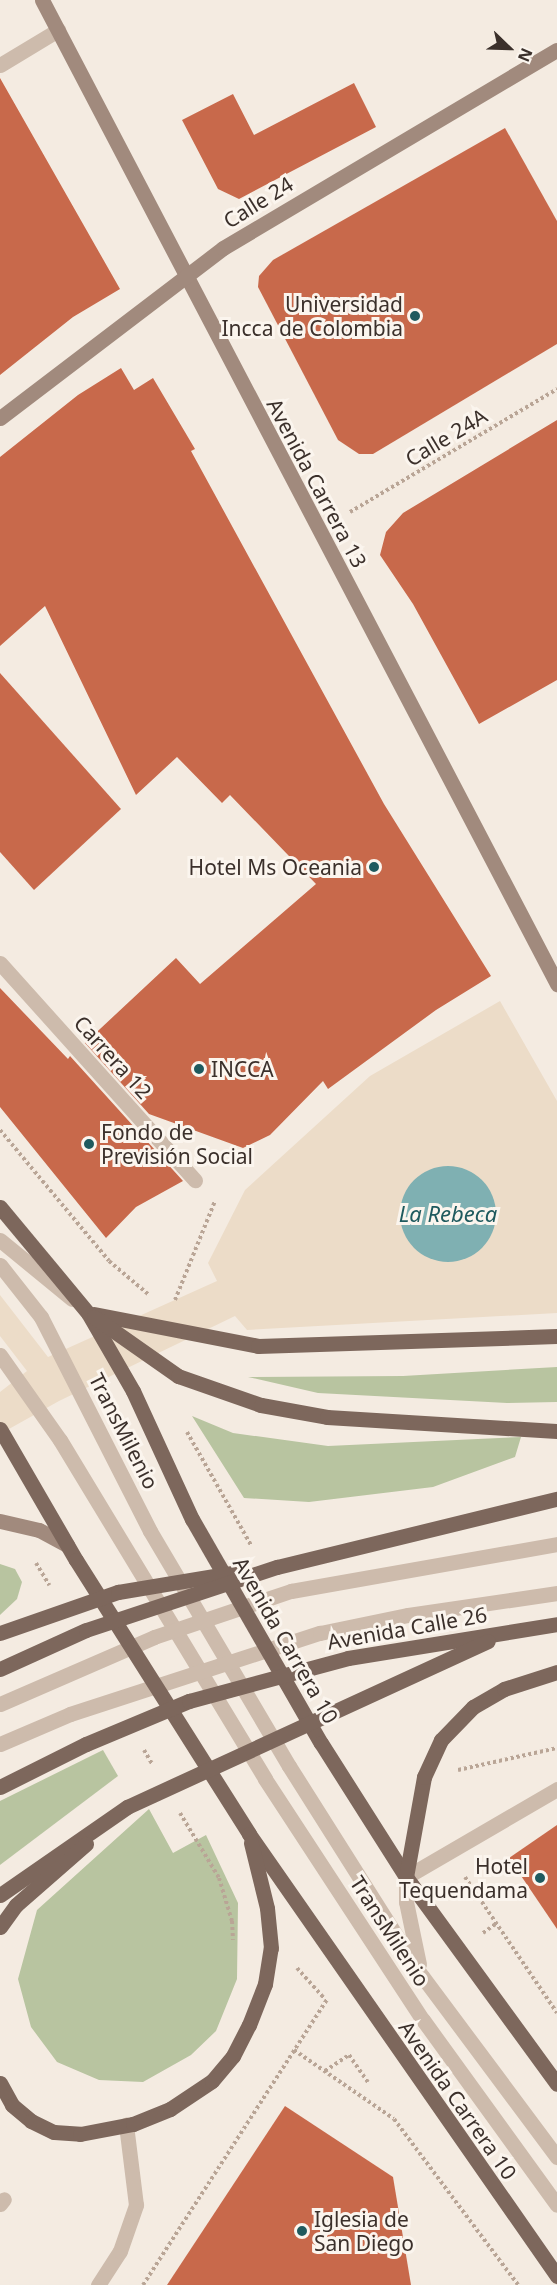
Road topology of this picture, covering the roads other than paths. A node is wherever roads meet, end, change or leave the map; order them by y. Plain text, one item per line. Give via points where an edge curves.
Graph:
1 (42, 0) edge
2 (58, 30) junction
3 (557, 50) edge
4 (0, 65) edge
5 (184, 274) junction
6 (0, 418) edge
7 (0, 963) edge
8 (557, 984) edge
9 (195, 1180) dead end
10 (0, 1207) edge
11 (0, 1240) edge
12 (0, 1265) edge
13 (88, 1313) junction
14 (557, 1336) edge
15 (0, 1355) edge
16 (0, 1429) edge
17 (557, 1431) edge
18 (557, 1498) edge
19 (0, 1521) edge
20 (557, 1544) edge
21 (67, 1545) junction
22 (277, 1567) junction
23 (557, 1593) edge
24 (557, 1624) edge
25 (507, 1632) junction
26 (0, 1633) edge
27 (0, 1669) edge
28 (557, 1672) edge
29 (0, 1704) edge
30 (0, 1744) edge
31 (0, 1787) edge
32 (557, 1789) edge
33 (127, 1808) junction
34 (249, 1834) junction
35 (406, 1877) junction
36 (0, 1895) edge
37 (0, 1927) edge
38 (422, 1976) junction
39 (0, 2083) edge
40 (557, 2084) edge
41 (126, 2126) junction
42 (557, 2157) edge
43 (557, 2205) edge
44 (557, 2276) edge
45 (98, 2285) edge

1 - 2 main road, Avenida Carrera 13
2 - 4 street
2 - 5 main road, Avenida Carrera 13
3 - 5 main road, Calle 24 via 262,222
5 - 6 main road, Calle 24
5 - 8 main road, Avenida Carrera 13
7 - 9 street, Carrera 12
10 - 13 main road, Avenida Carrera 10
11 - 13 street
12 - 38 street, TransMilenio via 41,1317 150,1532 289,1766
13 - 14 main road via 258,1346
13 - 17 main road via 178,1376 261,1406 327,1417
13 - 35 main road, Avenida Carrera 10 via 133,1391 192,1519 321,1743
15 - 43 street, TransMilenio via 42,1411 265,1779 423,2020
16 - 21 main road, Avenida Carrera 10
18 - 22 main road
19 - 21 main road via 39,1530
20 - 29 street via 291,1591 153,1637
21 - 34 main road, Avenida Carrera 10
22 - 26 main road via 134,1588
22 - 27 main road via 86,1630
23 - 30 street via 408,1615 320,1634 70,1714
24 - 25 main road, Avenida Calle 26
25 - 31 main road, Avenida Calle 26 via 348,1658 189,1701 86,1744
25 - 33 main road
28 - 35 main road via 504,1689 473,1707 441,1740 424,1777
32 - 35 street
33 - 36 main road
33 - 37 main road via 16,1905
34 - 41 main road via 267,1908 271,1948 265,1984 249,2025 233,2056 196,2095
34 - 44 main road, Avenida Carrera 10
35 - 38 street, TransMilenio via 405,1902
35 - 40 main road, Avenida Carrera 10
38 - 42 street, TransMilenio
39 - 41 main road via 12,2105 31,2121 54,2132 80,2134
41 - 45 street via 136,2205 120,2251

